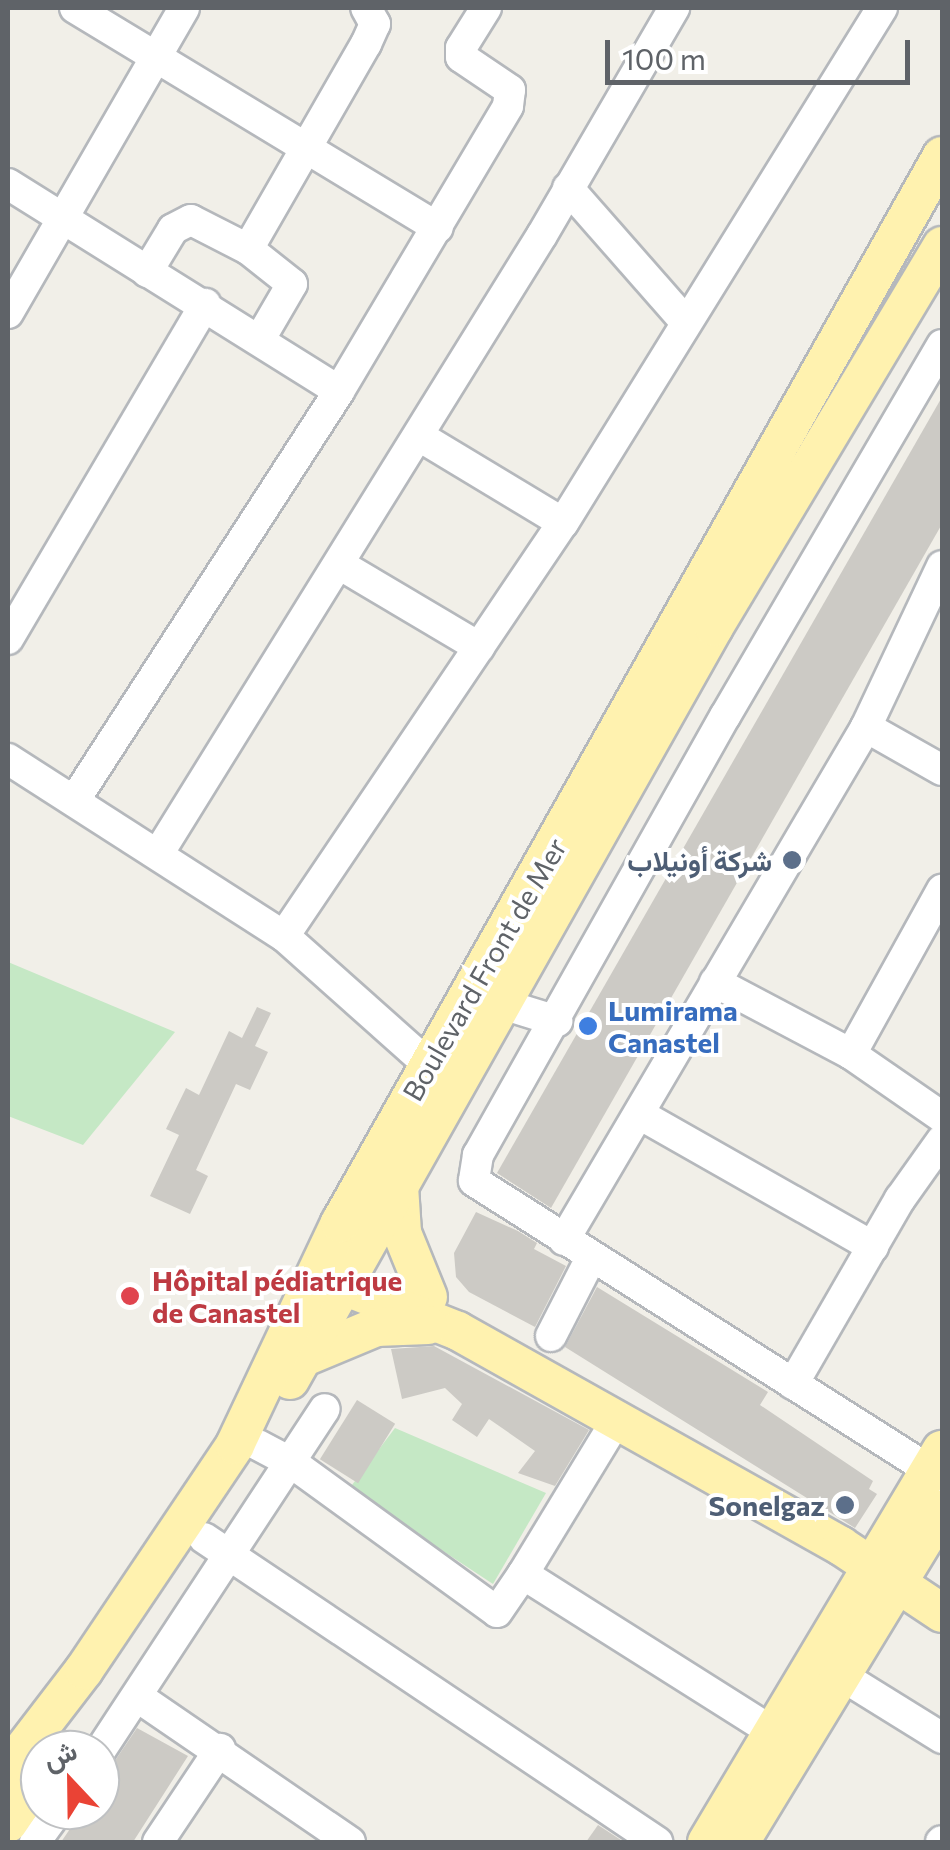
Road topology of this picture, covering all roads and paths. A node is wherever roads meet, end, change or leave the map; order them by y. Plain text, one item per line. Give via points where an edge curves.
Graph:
1 (75, 8) edge
2 (184, 8) edge
3 (366, 8) edge
4 (486, 8) edge
5 (674, 8) edge
6 (882, 8) edge
7 (154, 57) junction
8 (306, 149) junction
9 (942, 156) edge
10 (8, 184) edge
11 (568, 188) junction
12 (62, 216) junction
13 (438, 228) junction
14 (942, 246) edge
15 (248, 249) junction
16 (147, 272) junction
17 (205, 304) junction
18 (8, 313) edge
19 (685, 321) junction
20 (260, 340) junction
21 (942, 345) edge
22 (879, 351) junction
23 (934, 381) edge
24 (339, 391) junction
25 (418, 436) junction
26 (563, 523) junction
27 (339, 564) junction
28 (942, 566) edge
29 (8, 639) edge
30 (479, 647) junction
31 (866, 726) junction
32 (8, 759) edge
33 (942, 770) edge
34 (74, 801) junction
35 (158, 854) junction
36 (942, 890) edge
37 (284, 936) junction
38 (715, 982) junction
39 (502, 1004) junction
40 (557, 1021) junction
41 (851, 1054) junction
42 (429, 1065) junction
43 (641, 1115) junction
44 (942, 1117) edge
45 (942, 1140) edge
46 (398, 1186) junction
47 (564, 1240) junction
48 (873, 1247) junction
49 (591, 1258) junction
50 (334, 1268) junction
51 (309, 1317) junction
52 (442, 1318) junction
53 (551, 1336) dead end
54 (302, 1358) junction
55 (794, 1384) junction
56 (326, 1409) dead end
57 (616, 1421) junction
58 (258, 1445) junction
59 (292, 1463) junction
60 (938, 1467) edge
61 (942, 1510) edge
62 (216, 1546) junction
63 (523, 1574) junction
64 (885, 1574) junction
65 (942, 1613) edge
66 (842, 1676) junction
67 (138, 1697) junction
68 (73, 1730) edge
69 (115, 1730) edge
70 (773, 1732) junction
71 (942, 1738) edge
72 (220, 1749) junction
73 (8, 1769) edge
74 (158, 1842) edge
75 (350, 1842) edge
76 (657, 1842) edge
77 (707, 1842) edge
78 (740, 1842) edge

1 - 7 street
2 - 7 street
3 - 8 street via 375,24
4 - 13 street via 461,57 512,97
5 - 11 street
6 - 19 street
7 - 8 street
7 - 12 street
8 - 13 street
8 - 15 street
9 - 42 main road, Boulevard Front de Mer
10 - 12 street
11 - 19 street
11 - 25 street
12 - 16 street
12 - 18 street
13 - 24 street
14 - 22 main road
15 - 16 street via 191,220 173,229
15 - 20 street via 292,284
16 - 17 street
17 - 20 street
17 - 29 street
19 - 26 street
20 - 24 street
21 - 23 street
22 - 23 street
22 - 39 main road
23 - 40 street via 725,716
24 - 34 street
25 - 26 street
25 - 27 street
26 - 30 street
27 - 30 street
27 - 35 street
28 - 31 street
30 - 37 street
31 - 33 street
31 - 38 street
32 - 34 street
34 - 35 street
35 - 37 street
36 - 41 street
37 - 42 street
38 - 41 street
38 - 43 street
39 - 40 street
39 - 46 main road
40 - 47 street via 478,1155 474,1181
41 - 44 street
42 - 50 main road, Boulevard Front de Mer
43 - 47 street
43 - 48 street
45 - 48 street
46 - 50 main road
46 - 52 main road via 402,1233
47 - 49 street
48 - 55 street
49 - 53 street
49 - 55 street
50 - 51 main road
50 - 52 main road
51 - 54 main road
51 - 73 main road via 209,1489
52 - 54 main road via 376,1327
52 - 57 main road
54 - 58 main road
55 - 60 street
56 - 59 street
57 - 63 street
57 - 64 main road
58 - 59 street
58 - 62 main road
59 - 62 street
59 - 63 street via 497,1612
60 - 64 main road
61 - 64 main road
62 - 67 street
62 - 68 main road
62 - 76 street
63 - 70 street
64 - 65 main road
64 - 66 main road
64 - 70 main road
66 - 71 street
66 - 78 main road
67 - 69 street
67 - 72 street
70 - 77 main road
72 - 74 street
72 - 75 street

